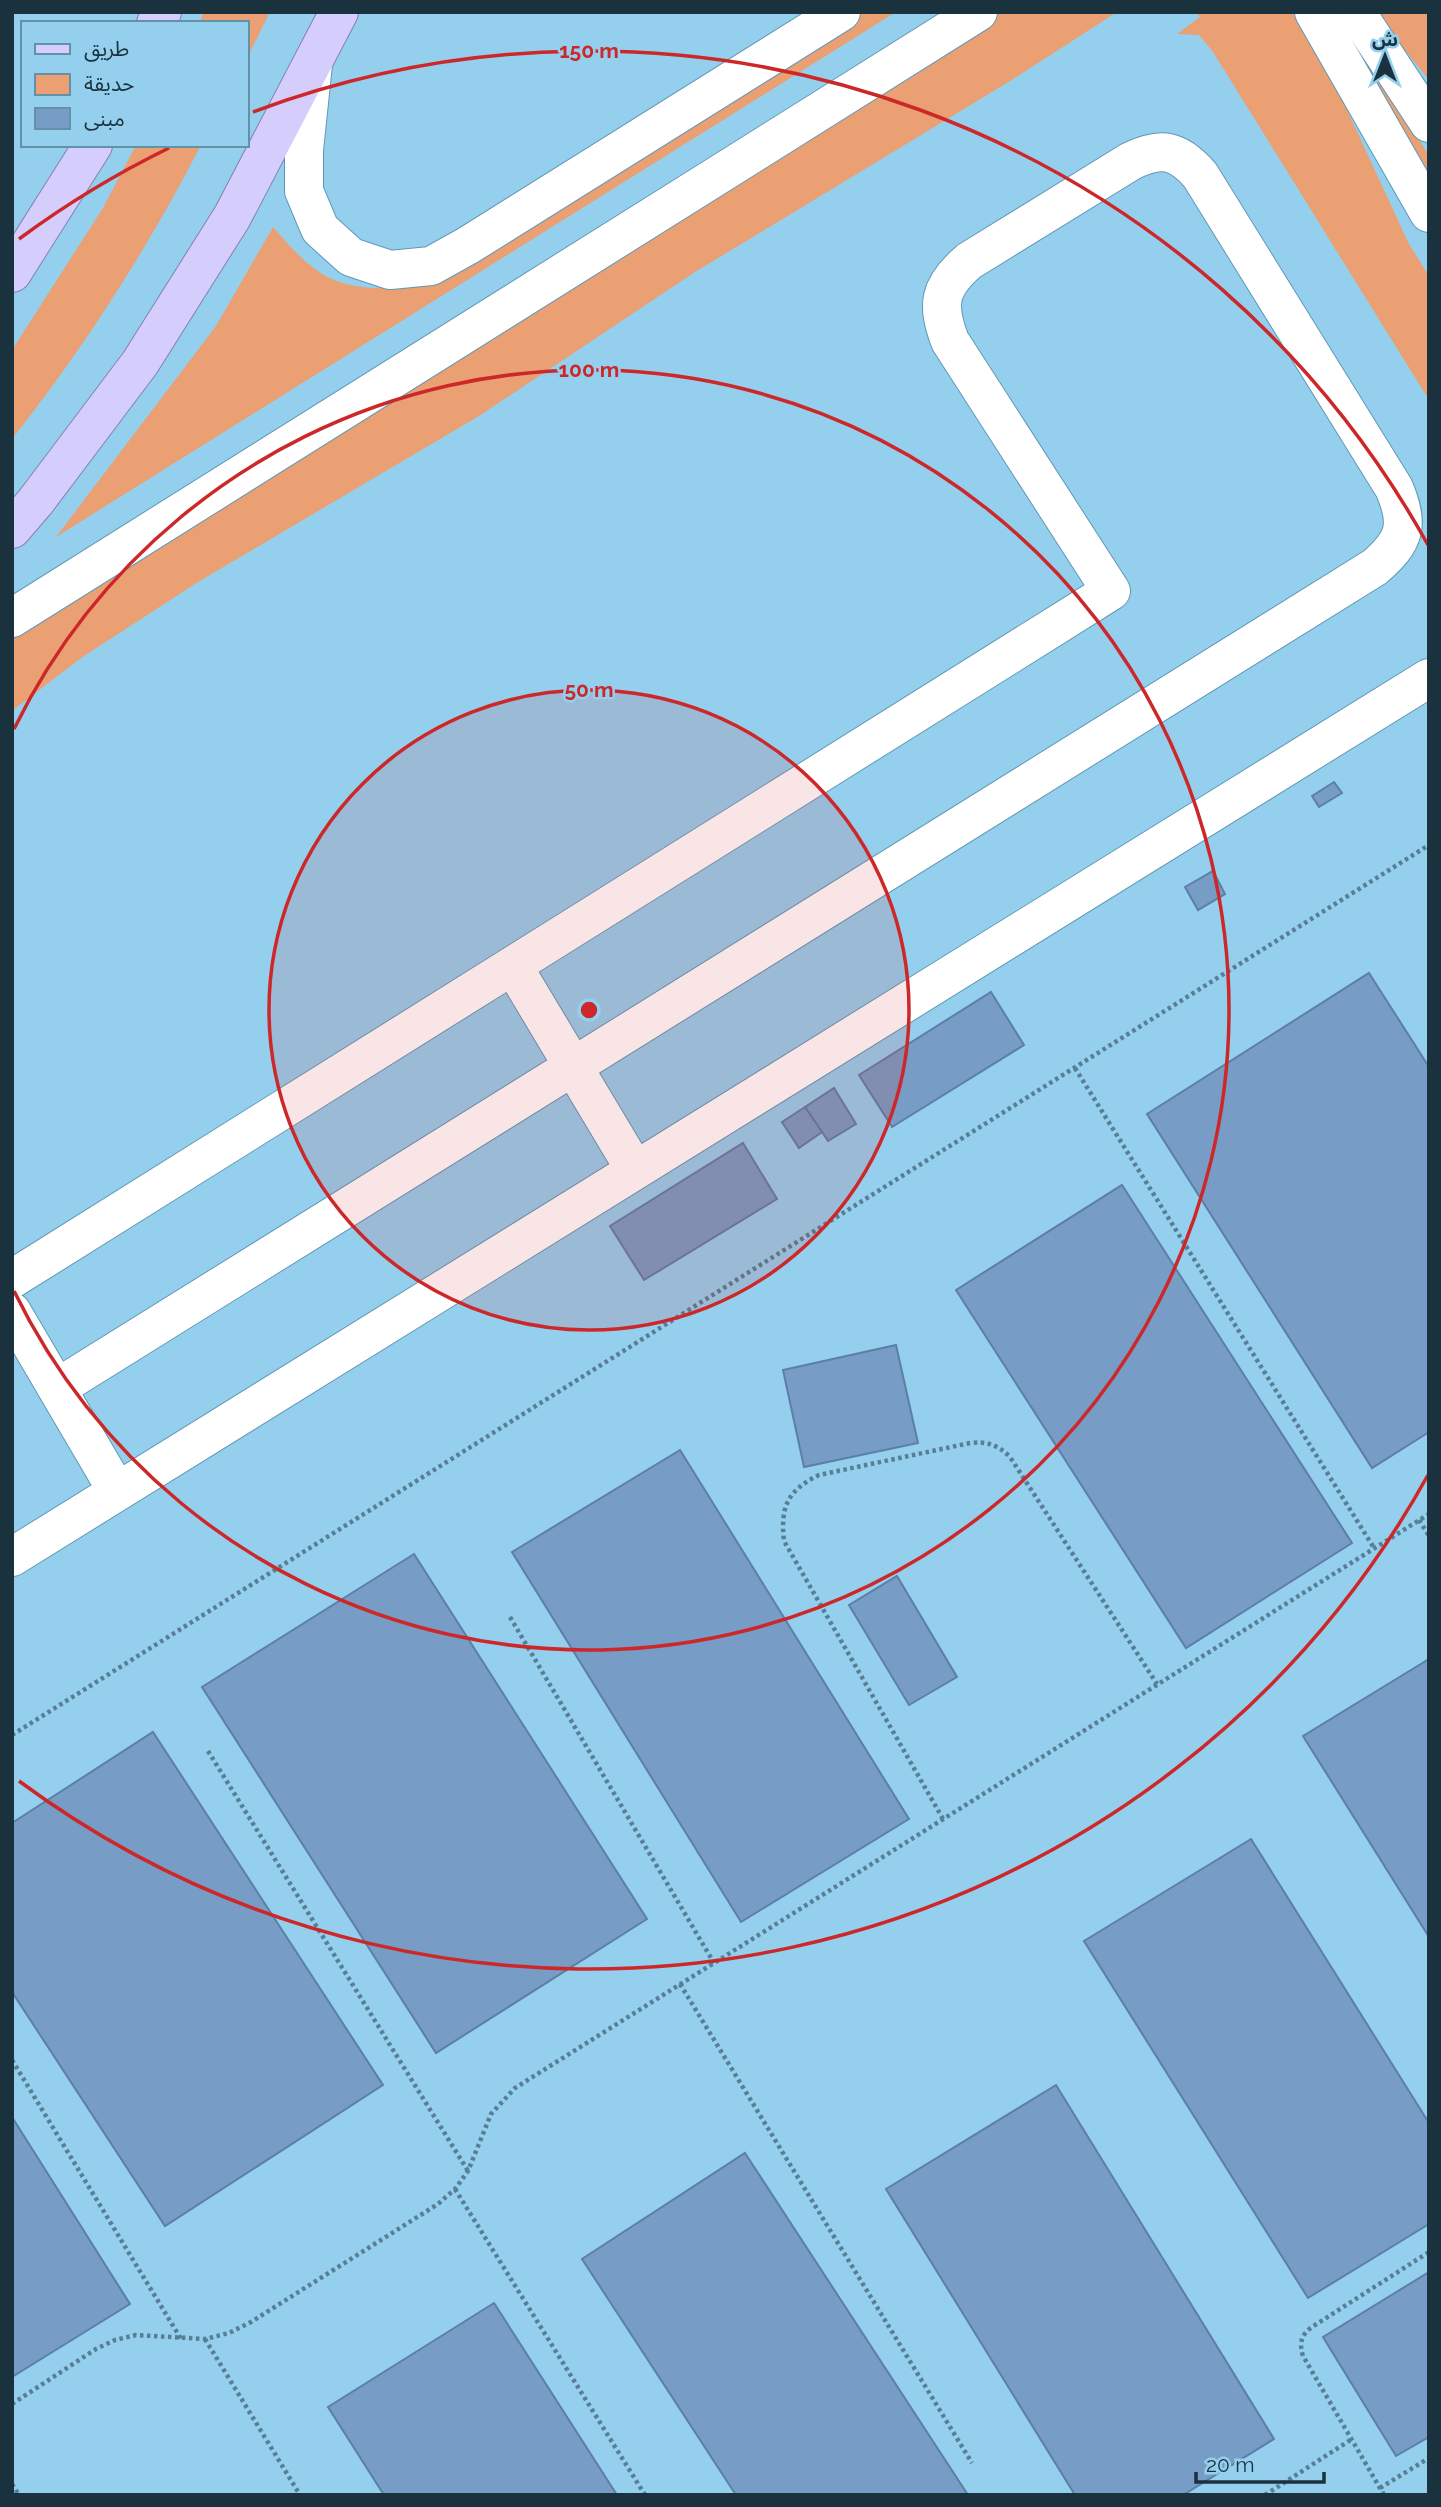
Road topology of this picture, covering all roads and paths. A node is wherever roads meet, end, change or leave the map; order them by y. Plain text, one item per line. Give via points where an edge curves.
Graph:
1 (339, 12) edge
2 (841, 12) edge
3 (978, 12) edge
4 (1314, 12) edge
5 (1356, 12) edge
6 (313, 64) junction
7 (1429, 123) edge
8 (92, 147) edge
9 (1429, 213) edge
10 (12, 273) edge
11 (12, 529) edge
12 (12, 618) edge
13 (1429, 678) edge
14 (1429, 845) edge
15 (513, 966) junction
16 (573, 1066) junction
17 (1075, 1068) junction
18 (635, 1170) junction
19 (12, 1279) edge
20 (12, 1312) edge
21 (57, 1388) junction
22 (117, 1491) junction
23 (1429, 1514) edge
24 (1419, 1520) junction
25 (1429, 1536) edge
26 (1374, 1548) junction
27 (12, 1556) edge
28 (510, 1618) dead end
29 (1157, 1684) junction
30 (12, 1735) edge
31 (208, 1751) dead end
32 (943, 1819) junction
33 (714, 1962) junction
34 (680, 1984) junction
35 (12, 2060) edge
36 (468, 2171) junction
37 (455, 2189) junction
38 (1429, 2252) edge
39 (181, 2339) junction
40 (205, 2339) junction
41 (12, 2404) edge
42 (1352, 2439) junction
43 (1429, 2458) edge
44 (972, 2463) dead end
45 (12, 2484) edge
46 (1380, 2488) junction
47 (19, 2495) edge
48 (300, 2495) edge
49 (645, 2495) edge
50 (1265, 2495) edge
51 (1384, 2495) edge

1 - 6 main road
2 - 6 street via 431,266 390,270 351,257 320,229 304,191
3 - 12 street
4 - 9 street
5 - 7 street
6 - 11 main road via 232,217 140,363
8 - 10 main road
13 - 18 street
14 - 17 path
15 - 16 street
15 - 16 street via 1111,592 950,341 942,320 943,297 952,276 969,261 1131,161 1149,153 1169,152 1187,160 1394,488 1403,509 1403,532 1392,552 1375,567
15 - 19 street
16 - 18 street
16 - 21 street
17 - 26 path
17 - 30 path
18 - 22 street
20 - 21 street
21 - 22 street
22 - 27 street
23 - 24 path
24 - 25 path
24 - 26 path
26 - 29 path
28 - 33 path
29 - 32 path
29 - 32 path via 1002,1449 970,1443 819,1475 800,1484 787,1500 782,1520 784,1541
31 - 36 path
32 - 33 path
33 - 34 path
34 - 36 path via 515,2088 491,2114
34 - 44 path
35 - 39 path
36 - 37 path
37 - 40 path via 251,2322
37 - 49 path
38 - 42 path via 1305,2332 1301,2339 1303,2356
39 - 40 path
39 - 41 path via 136,2335 116,2340
40 - 48 path
42 - 46 path
42 - 50 path
43 - 46 path
45 - 47 path
46 - 51 path

